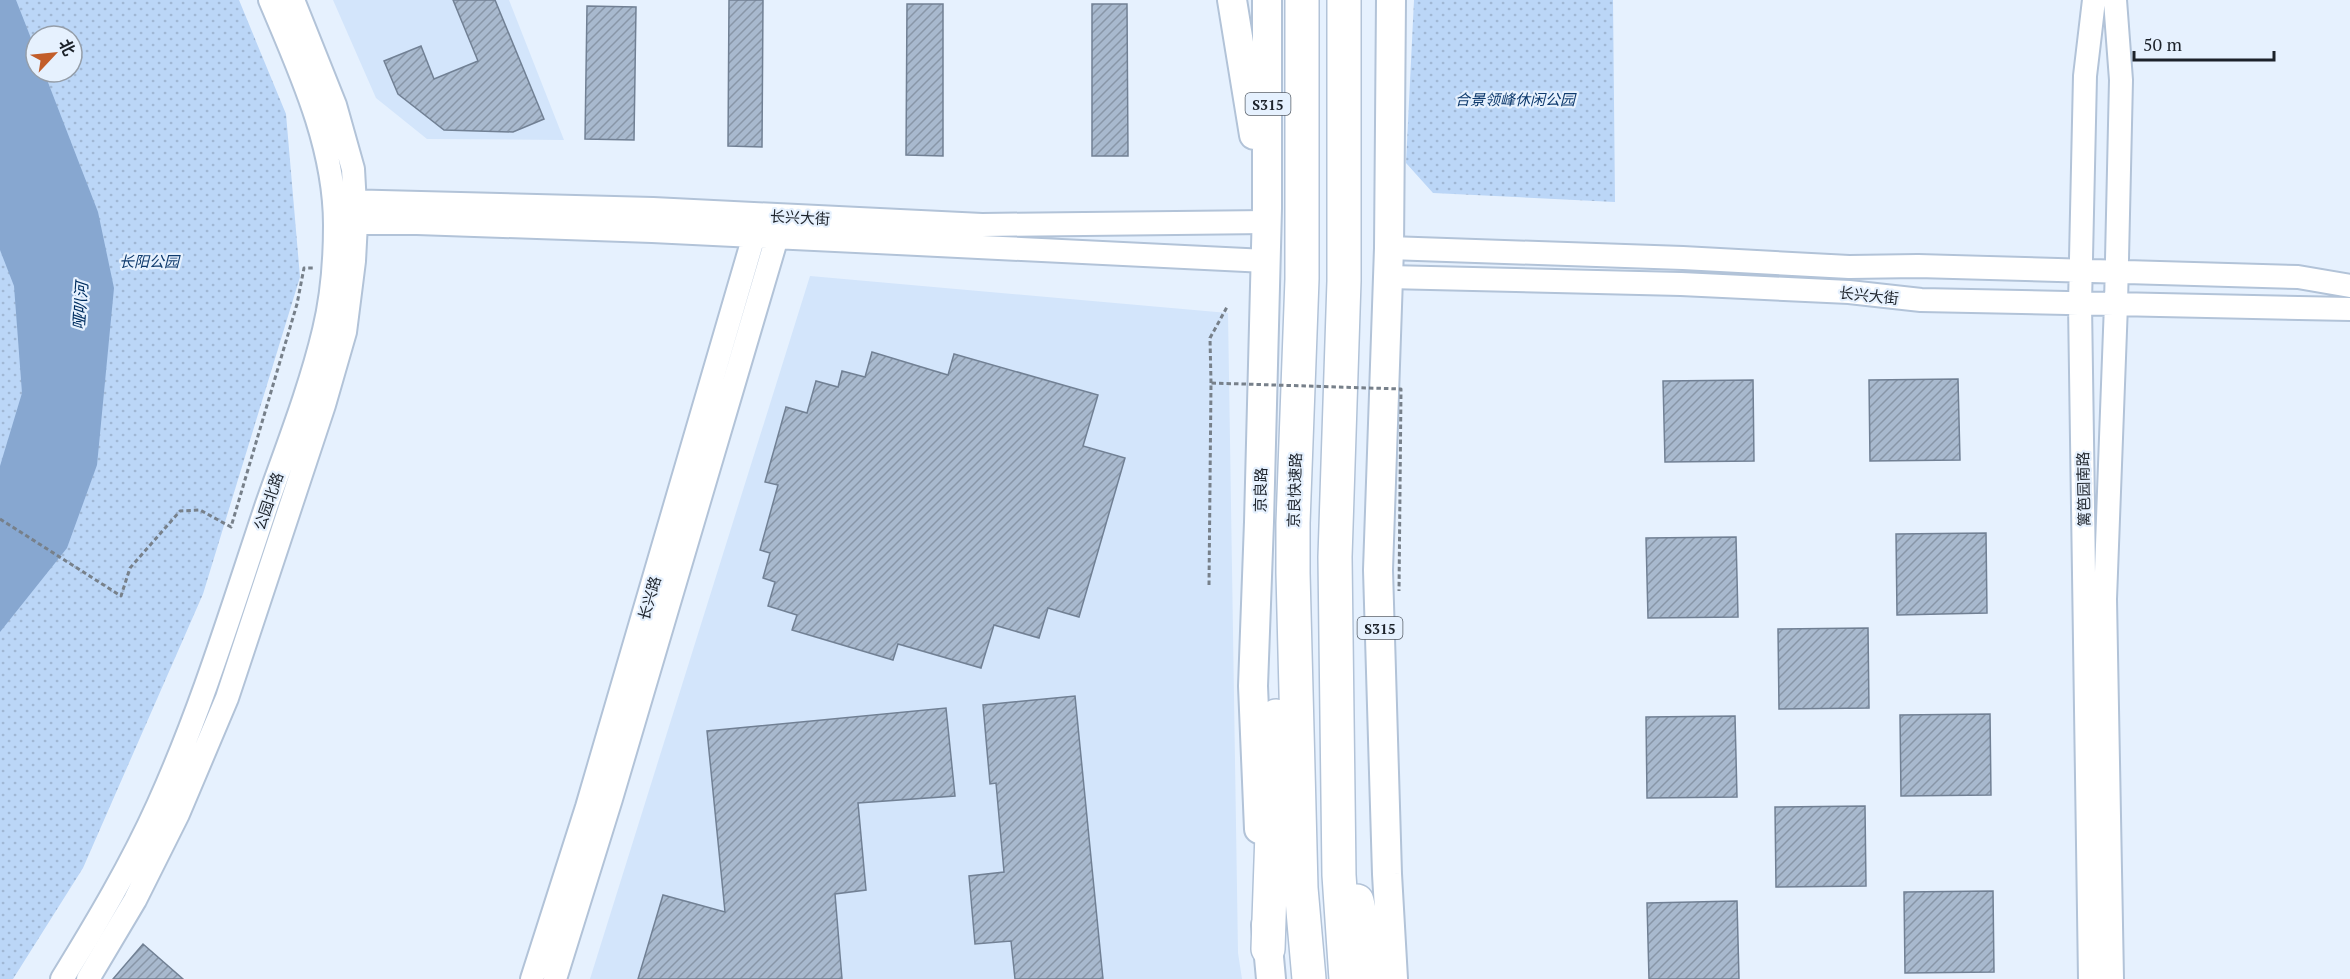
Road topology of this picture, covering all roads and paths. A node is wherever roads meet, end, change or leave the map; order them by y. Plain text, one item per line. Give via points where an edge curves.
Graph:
1 (270, 0) edge
2 (293, 0) edge
3 (1232, 0) edge
4 (1267, 0) edge
5 (1302, 0) edge
6 (1344, 0) edge
7 (1392, 0) edge
8 (1402, 0) edge
9 (2094, 0) edge
10 (2115, 0) edge
11 (1391, 66) junction
12 (345, 212) junction
13 (1267, 215) junction
14 (768, 226) junction
15 (1389, 248) junction
16 (1266, 261) junction
17 (313, 268) dead end
18 (2081, 271) junction
19 (2117, 272) junction
20 (1388, 277) junction
21 (2350, 286) edge
22 (2080, 304) junction
23 (2116, 304) junction
24 (1227, 308) dead end
25 (2350, 309) edge
26 (1211, 383) junction
27 (0, 519) edge
28 (1293, 523) junction
29 (1209, 585) dead end
30 (1399, 591) dead end
31 (1338, 814) junction
32 (1270, 964) edge
33 (62, 979) edge
34 (88, 979) edge
35 (532, 979) edge
36 (555, 979) edge
37 (1309, 979) edge
38 (1346, 979) edge
39 (1374, 979) edge
40 (1393, 979) edge
41 (2090, 979) edge
42 (2112, 979) edge

1 - 12 street, 公园北路 via 316,112
2 - 12 street, 公园北路 via 335,105 353,169
3 - 13 main road
4 - 13 main road, 京良路 / S315
5 - 28 highway, 京良快速路 via 1302,279
6 - 31 highway via 1344,281 1335,558
7 - 11 main road, S315
8 - 11 main road
9 - 18 street, 篱笆园南路 via 2085,76
10 - 19 street, 篱笆园南路 via 2121,80
11 - 15 main road, S315
12 - 14 street, 长兴大街 via 417,223
12 - 33 street, 公园北路 via 333,259 324,328 204,692 159,803 119,886
12 - 34 street, 公园北路 via 354,261 345,332 227,698 164,843
13 - 14 street, 长兴大街 via 1040,226
13 - 16 main road, 京良路 / S315
14 - 16 street, 长兴大街
14 - 35 street, 长兴路
14 - 36 street, 长兴路 via 611,799
15 - 18 street, 长兴大街 via 1849,267
15 - 20 main road, S315
16 - 32 main road, 京良路 / S315 via 1253,686 1261,877
17 - 27 path via 304,268 231,527 201,510 180,511 130,568 121,596
18 - 19 street, 长兴大街
18 - 22 street, 篱笆园南路
19 - 21 street, 长兴大街 via 2298,277
19 - 23 street, 篱笆园南路
20 - 22 street, 长兴大街 via 1681,284 1849,292 1921,300
20 - 40 main road, S315 via 1378,570
22 - 23 street, 长兴大街
22 - 41 street, 篱笆园南路
23 - 25 street, 长兴大街
23 - 42 street, 篱笆园南路 via 2105,599
24 - 26 path via 1210,338
26 - 29 path, bridge
26 - 30 path, bridge via 1401,389
28 - 32 highway via 1278,669
28 - 37 highway, 京良快速路 via 1300,888
31 - 38 highway
31 - 39 highway

